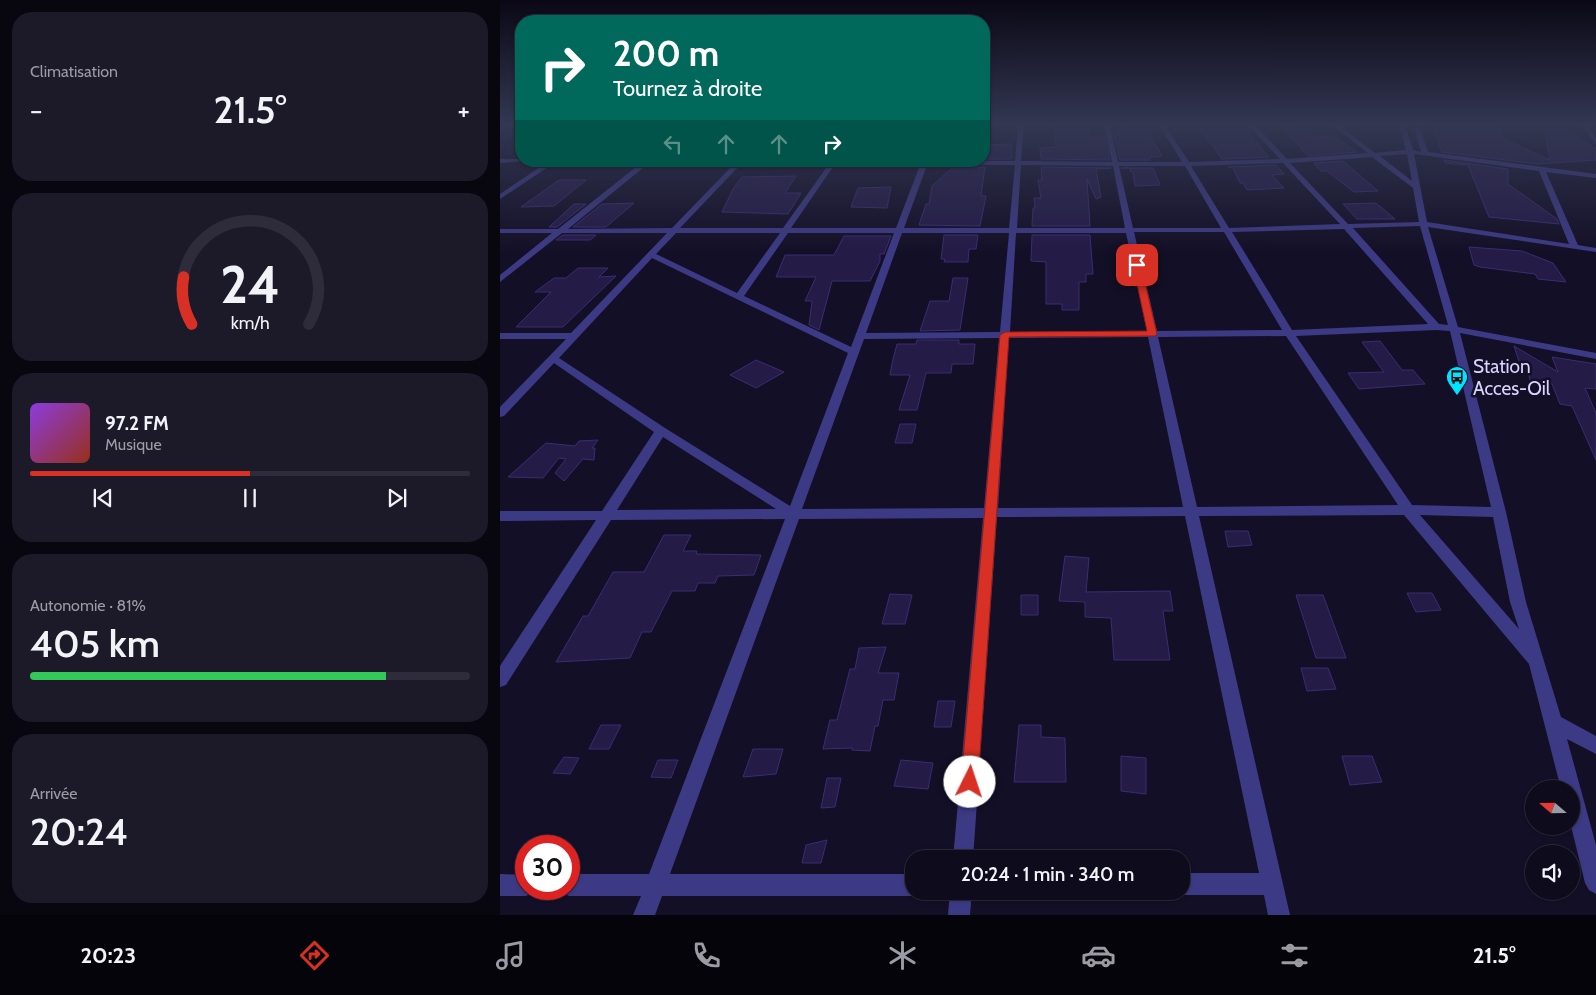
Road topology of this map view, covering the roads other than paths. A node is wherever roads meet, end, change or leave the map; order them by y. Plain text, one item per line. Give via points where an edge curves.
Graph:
1 (544, 168) edge
2 (640, 168) edge
3 (735, 168) edge
4 (830, 168) edge
5 (923, 168) edge
6 (1018, 168) edge
7 (1116, 168) edge
8 (1190, 168) edge
9 (1291, 168) edge
10 (1391, 168) edge
11 (1413, 168) edge
12 (1525, 168) edge
13 (1542, 170) junction
14 (1596, 176) edge
15 (1417, 188) junction
16 (500, 197) edge
17 (1423, 224) junction
18 (1346, 226) junction
19 (1013, 230) junction
20 (1130, 230) junction
21 (1226, 230) junction
22 (500, 231) edge
23 (560, 231) junction
24 (674, 231) junction
25 (785, 231) junction
26 (899, 231) junction
27 (1575, 247) junction
28 (1596, 250) edge
29 (652, 255) junction
30 (500, 279) edge
31 (739, 297) junction
32 (1436, 327) junction
33 (1454, 328) junction
34 (1152, 334) junction
35 (1289, 334) junction
36 (1005, 335) junction
37 (500, 336) edge
38 (574, 336) junction
39 (861, 336) junction
40 (854, 352) junction
41 (1596, 356) edge
42 (553, 358) junction
43 (500, 414) edge
44 (662, 431) junction
45 (1408, 510) junction
46 (1191, 512) junction
47 (1499, 512) junction
48 (991, 513) junction
49 (793, 514) junction
50 (607, 515) junction
51 (500, 516) edge
52 (1537, 663) junction
53 (500, 680) edge
54 (1554, 724) junction
55 (1596, 745) edge
56 (1569, 780) edge
57 (1580, 823) edge
58 (964, 850) edge
59 (1596, 883) edge
60 (1190, 884) edge
61 (1272, 884) junction
62 (500, 885) edge
63 (515, 885) edge
64 (580, 885) edge
65 (655, 885) junction
66 (905, 885) edge
67 (960, 900) edge
68 (644, 915) edge
69 (959, 915) edge
70 (1278, 915) edge

1 - 16 street
2 - 23 street
3 - 24 street
4 - 25 street
5 - 26 street
6 - 19 street
7 - 20 street
8 - 21 street
9 - 18 street
10 - 15 street
11 - 15 street
12 - 13 street
13 - 14 street
13 - 27 street
15 - 17 street
17 - 18 street
17 - 27 street
17 - 33 street
18 - 21 street
18 - 32 street
19 - 20 street
19 - 26 street
19 - 36 street
20 - 21 street
20 - 34 street
21 - 35 street
22 - 23 street
23 - 24 street
23 - 30 street
24 - 25 street
24 - 29 street
25 - 26 street
25 - 31 street
26 - 39 street
27 - 28 street
29 - 31 street
29 - 38 street
31 - 40 street
32 - 33 street
32 - 35 street
33 - 41 street
33 - 47 street
34 - 35 street
34 - 36 street
34 - 46 street
35 - 45 street
36 - 39 street
36 - 48 street
37 - 38 street
38 - 42 street
39 - 40 street
40 - 49 street
42 - 43 street
42 - 44 street
44 - 49 street
44 - 50 street
45 - 46 street
45 - 47 street
45 - 52 street
46 - 48 street
46 - 61 street
47 - 52 street via 1518,602
48 - 49 street
48 - 58 street
49 - 50 street
49 - 65 street
50 - 51 street
50 - 53 street
52 - 54 street
54 - 55 street
54 - 56 street
57 - 59 street
60 - 61 street
61 - 70 street
62 - 63 street
64 - 65 street
65 - 66 street
65 - 68 street
67 - 69 street

